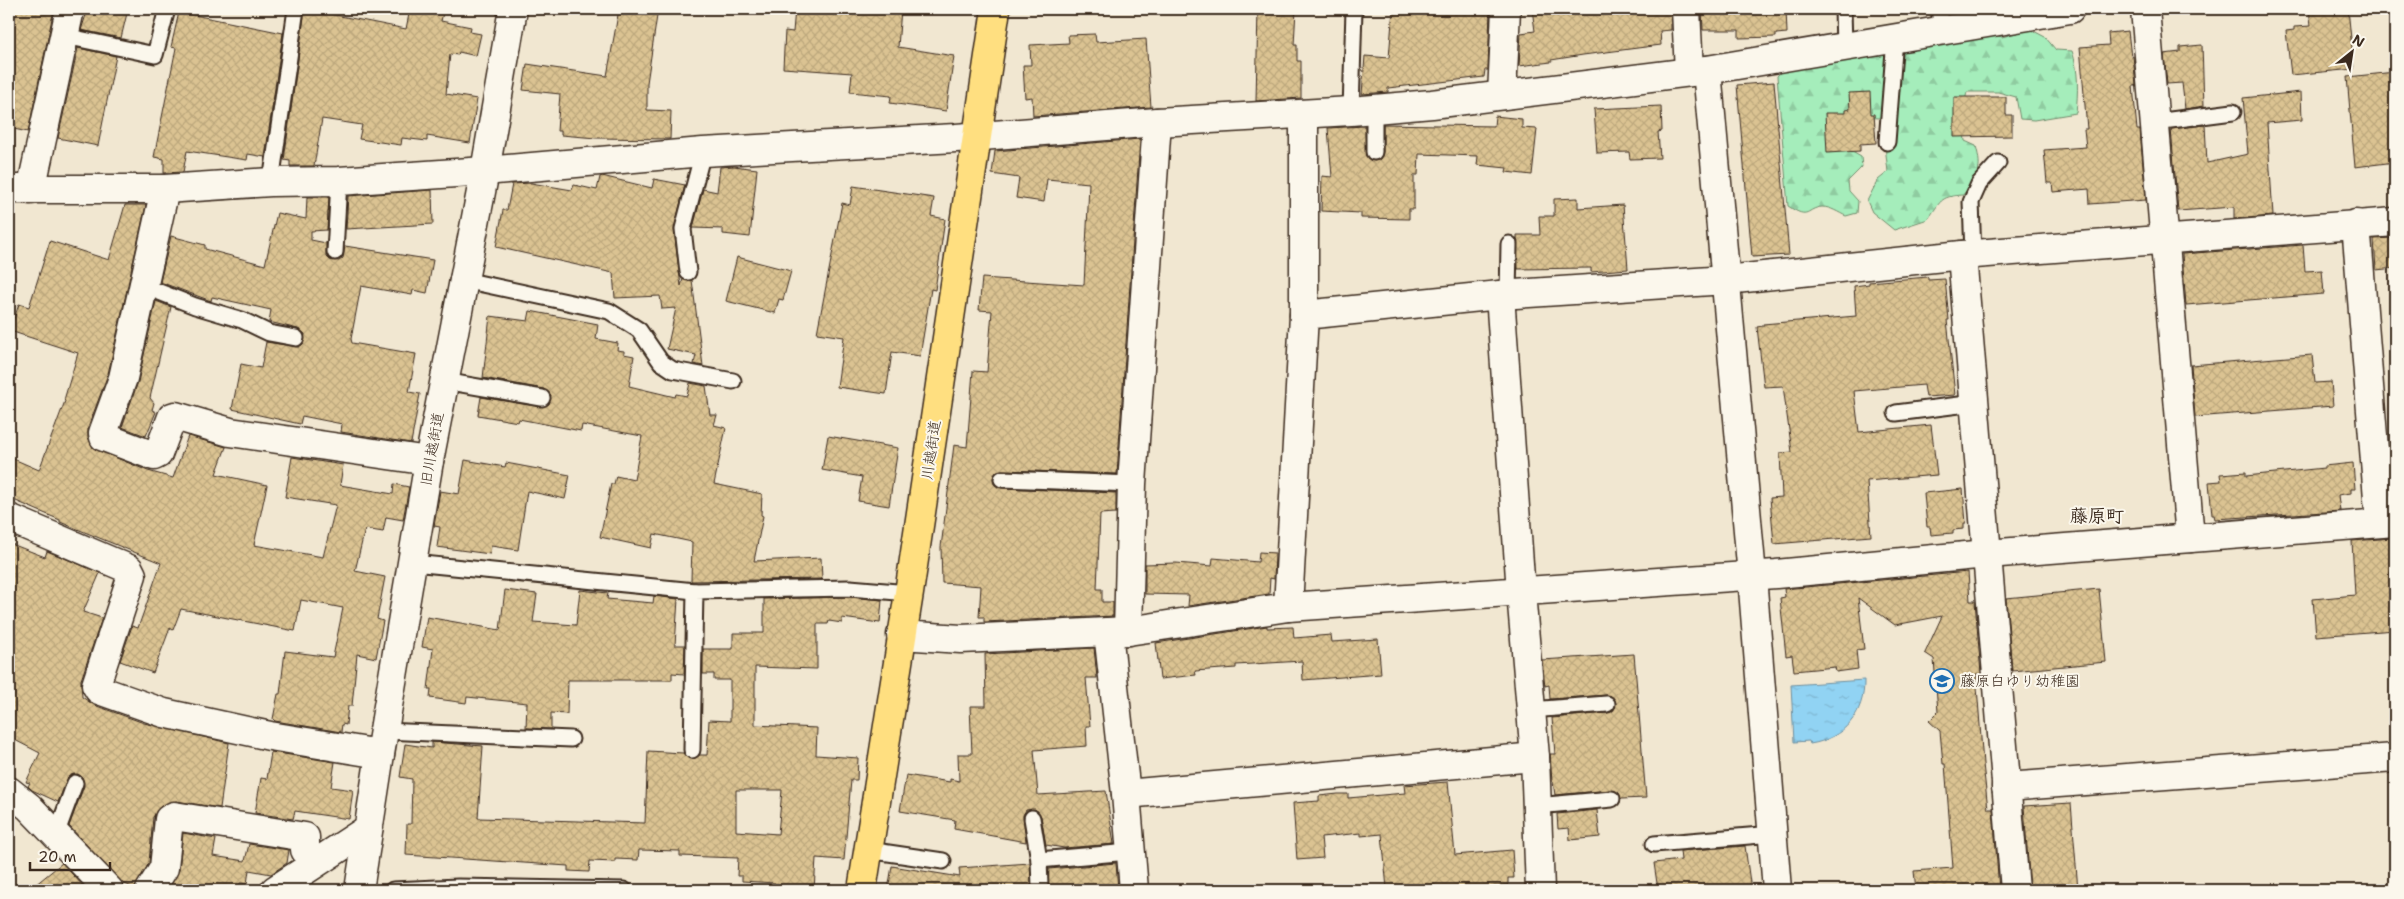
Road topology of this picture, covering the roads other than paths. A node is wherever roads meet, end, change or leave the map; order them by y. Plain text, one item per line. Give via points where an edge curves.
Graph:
1 (70, 9) edge
2 (167, 9) edge
3 (296, 9) edge
4 (512, 9) edge
5 (996, 9) edge
6 (1354, 9) edge
7 (1506, 9) edge
8 (1686, 9) edge
9 (1843, 9) edge
10 (2070, 9) edge
11 (2145, 9) edge
12 (2041, 11) edge
13 (1940, 20) edge
14 (65, 36) junction
15 (1895, 38) junction
16 (1844, 47) junction
17 (1698, 71) junction
18 (1502, 95) junction
19 (1362, 110) junction
20 (2233, 112) dead end
21 (1304, 115) junction
22 (1157, 122) junction
23 (2154, 122) junction
24 (977, 137) junction
25 (1887, 142) dead end
26 (703, 152) junction
27 (1374, 152) dead end
28 (1998, 163) dead end
29 (485, 171) junction
30 (339, 181) junction
31 (270, 182) junction
32 (20, 189) edge
33 (165, 189) junction
34 (2395, 222) edge
35 (2356, 224) junction
36 (2165, 240) junction
37 (1509, 244) dead end
38 (334, 252) dead end
39 (1968, 254) junction
40 (688, 272) dead end
41 (464, 280) junction
42 (1726, 280) junction
43 (144, 286) junction
44 (1504, 295) junction
45 (1304, 315) junction
46 (296, 338) dead end
47 (444, 381) junction
48 (733, 381) dead end
49 (542, 398) dead end
50 (1975, 403) junction
51 (1896, 413) dead end
52 (429, 462) junction
53 (1002, 478) dead end
54 (1132, 484) junction
55 (9, 518) edge
56 (2387, 522) edge
57 (2190, 538) junction
58 (1987, 554) junction
59 (413, 563) junction
60 (1752, 576) junction
61 (695, 590) junction
62 (1521, 592) junction
63 (909, 593) junction
64 (1288, 607) junction
65 (1118, 631) junction
66 (902, 635) junction
67 (1607, 704) dead end
68 (1531, 710) junction
69 (571, 739) dead end
70 (382, 743) junction
71 (692, 750) dead end
72 (1535, 757) junction
73 (2395, 758) edge
74 (75, 783) dead end
75 (2006, 787) junction
76 (9, 791) edge
77 (1126, 794) junction
78 (1612, 799) dead end
79 (1537, 806) junction
80 (1032, 818) dead end
81 (368, 829) junction
82 (1773, 834) junction
83 (56, 835) junction
84 (1654, 844) dead end
85 (868, 850) junction
86 (1129, 852) junction
87 (1039, 860) junction
88 (943, 861) dead end
89 (314, 864) junction
90 (1040, 886) dead end
91 (110, 890) edge
92 (150, 890) edge
93 (275, 890) edge
94 (359, 890) edge
95 (393, 890) edge
96 (624, 890) edge
97 (862, 890) edge
98 (1134, 890) edge
99 (1540, 890) edge
100 (1777, 890) edge
101 (2015, 890) edge

1 - 14 street
2 - 14 lane via 154,55
3 - 31 lane
4 - 29 street, 旧川越街道
5 - 24 highway, 川越街道
6 - 19 lane
7 - 18 street
8 - 17 street
9 - 16 lane
10 - 12 street
11 - 23 street
12 - 13 street
13 - 15 street
14 - 32 street
15 - 16 street
15 - 25 lane
16 - 17 street
17 - 18 street
17 - 42 street
18 - 19 street
19 - 21 street
19 - 27 lane
20 - 23 lane
21 - 22 street
21 - 45 street
22 - 24 street
22 - 54 street
23 - 36 street
24 - 26 street
24 - 63 highway, 川越街道
26 - 29 street
26 - 40 lane via 683,229
28 - 39 lane via 1979,184 1971,202
29 - 30 street
29 - 41 street, 旧川越街道
30 - 31 street
30 - 38 lane
31 - 33 street
32 - 33 street
33 - 43 street
34 - 35 street
35 - 36 street
35 - 56 street
36 - 39 street
36 - 57 street
37 - 44 lane
39 - 42 street
39 - 50 street
41 - 47 street, 旧川越街道
41 - 48 lane via 608,311 639,330 661,362 673,370
42 - 44 street
42 - 60 street
43 - 46 lane via 242,320 269,333
43 - 52 street via 123,378 104,436 154,456 158,454 175,416 230,432
44 - 45 street
44 - 62 street
45 - 64 street
47 - 49 lane
47 - 52 street, 旧川越街道
50 - 51 lane
50 - 58 street
52 - 59 street, 旧川越街道
53 - 54 lane
54 - 65 street
55 - 70 street via 129,569 132,575 96,685 99,690 164,713 270,736
56 - 57 street
57 - 58 street
58 - 60 street
58 - 75 street
59 - 61 lane
59 - 70 street, 旧川越街道
60 - 62 street
60 - 82 street
61 - 63 lane via 850,588
61 - 71 lane
62 - 64 street
62 - 68 street
63 - 66 highway, 川越街道
64 - 65 street
65 - 66 street via 961,639
65 - 77 street
66 - 85 highway, 川越街道
67 - 68 lane
68 - 72 street
69 - 70 lane
70 - 81 street, 旧川越街道
72 - 77 street
72 - 79 street
73 - 75 street
74 - 83 lane
75 - 101 street
76 - 83 street
77 - 86 street
78 - 79 lane
79 - 99 street
80 - 87 lane
81 - 89 street
81 - 94 street, 旧川越街道
82 - 84 lane
82 - 100 street
83 - 91 street
85 - 88 lane
85 - 97 highway, 川越街道
86 - 87 lane
86 - 98 street
87 - 90 lane
89 - 92 street via 305,850 305,836 174,816 170,819 164,868
89 - 93 street
95 - 96 lane via 458,887

